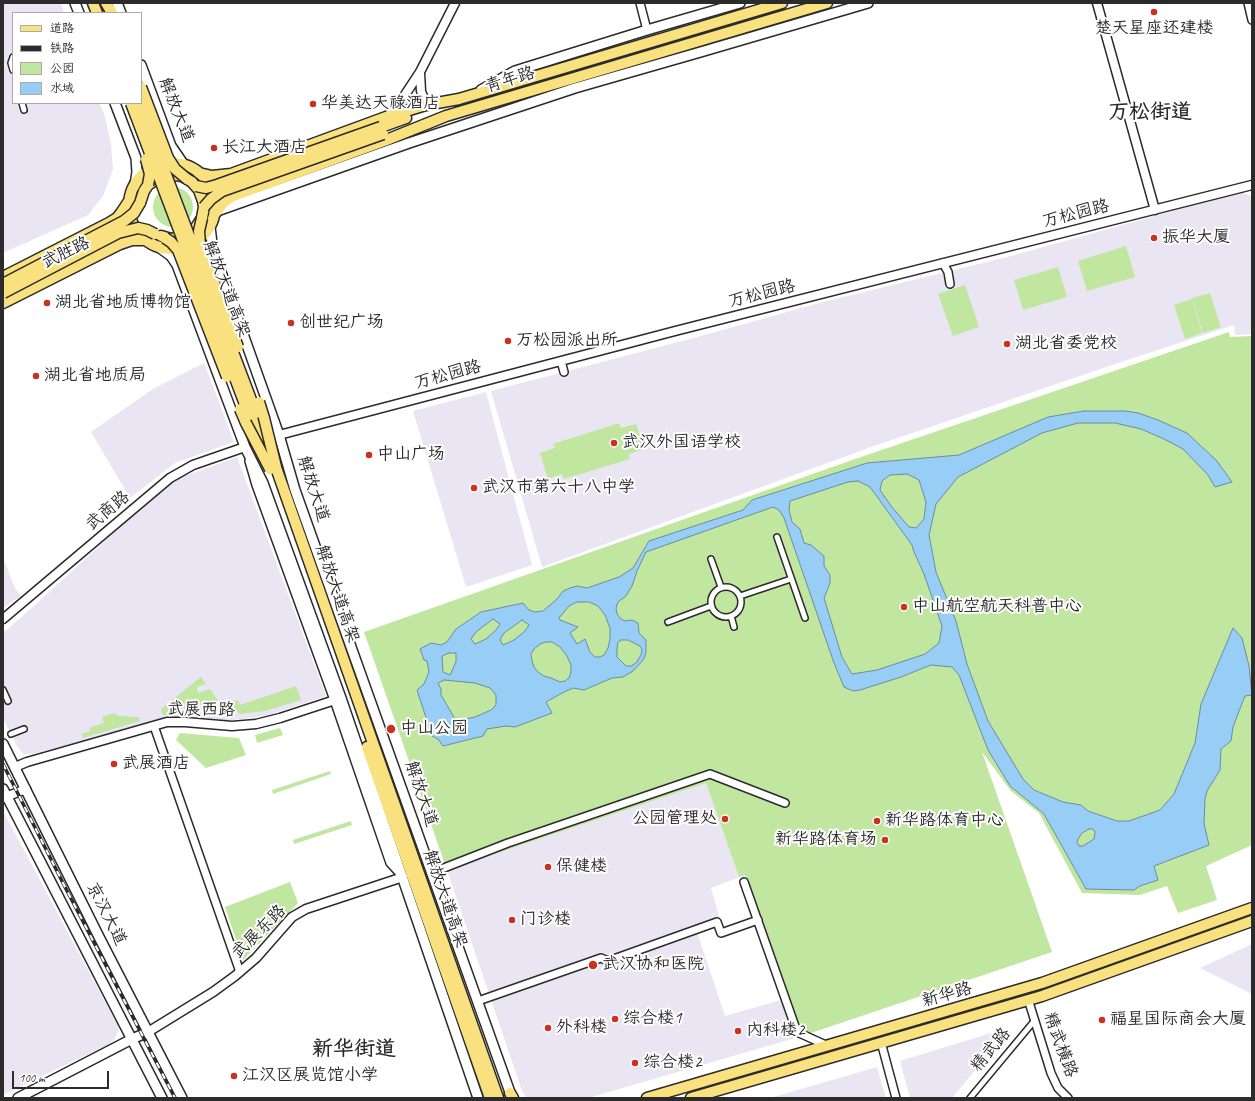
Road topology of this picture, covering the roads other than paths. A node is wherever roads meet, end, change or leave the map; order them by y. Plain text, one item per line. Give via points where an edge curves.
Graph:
1 (106, 3) edge
2 (455, 3) edge
3 (640, 3) edge
4 (740, 3) edge
5 (782, 3) edge
6 (828, 3) edge
7 (868, 3) edge
8 (1097, 3) edge
9 (1248, 3) edge
10 (773, 5) edge
11 (111, 12) edge
12 (1252, 20) edge
13 (647, 30) junction
14 (635, 34) junction
15 (596, 58) junction
16 (142, 68) edge
17 (420, 72) junction
18 (583, 85) junction
19 (142, 90) edge
20 (528, 91) junction
21 (469, 96) junction
22 (459, 99) junction
23 (22, 104) edge
24 (115, 104) edge
25 (124, 104) edge
26 (132, 104) edge
27 (139, 104) edge
28 (426, 105) junction
29 (24, 110) dead end
30 (446, 116) junction
31 (386, 117) junction
32 (382, 130) junction
33 (184, 165) junction
34 (199, 173) junction
35 (187, 179) junction
36 (135, 185) junction
37 (148, 185) junction
38 (1252, 185) edge
39 (196, 186) junction
40 (130, 199) junction
41 (204, 207) junction
42 (1154, 210) junction
43 (216, 213) junction
44 (202, 218) junction
45 (210, 227) junction
46 (165, 238) junction
47 (145, 240) junction
48 (160, 248) junction
49 (943, 263) junction
50 (3, 277) edge
51 (3, 284) edge
52 (950, 284) dead end
53 (3, 293) edge
54 (3, 302) edge
55 (561, 361) junction
56 (564, 372) dead end
57 (279, 435) junction
58 (245, 447) junction
59 (273, 468) junction
60 (777, 537) dead end
61 (711, 559) dead end
62 (791, 579) junction
63 (721, 587) junction
64 (740, 596) junction
65 (712, 606) junction
66 (731, 616) junction
67 (805, 618) dead end
68 (3, 619) edge
69 (668, 622) dead end
70 (734, 627) dead end
71 (3, 690) edge
72 (337, 699) junction
73 (8, 701) dead end
74 (154, 726) junction
75 (24, 729) dead end
76 (11, 734) dead end
77 (3, 744) edge
78 (15, 767) junction
79 (26, 788) junction
80 (4, 794) edge
81 (785, 803) dead end
82 (431, 873) junction
83 (403, 876) junction
84 (744, 882) dead end
85 (1252, 908) edge
86 (758, 920) junction
87 (1252, 921) edge
88 (240, 972) junction
89 (1028, 999) junction
90 (478, 1001) junction
91 (1035, 1020) junction
92 (148, 1032) junction
93 (132, 1039) junction
94 (881, 1042) junction
95 (828, 1046) junction
96 (512, 1096) edge
97 (18, 1098) edge
98 (162, 1098) edge
99 (182, 1098) edge
100 (478, 1098) edge
101 (490, 1098) edge
102 (498, 1098) edge
103 (647, 1098) edge
104 (690, 1098) edge
105 (896, 1098) edge
106 (970, 1098) edge
107 (1068, 1098) edge

1 - 11 main road
2 - 17 street
3 - 13 street
4 - 13 main road
5 - 10 main road, 青年路
6 - 20 main road, 青年路
7 - 18 main road
8 - 42 street
9 - 12 street
10 - 15 main road, 青年路
13 - 14 main road
14 - 15 main road
14 - 21 main road via 515,71
15 - 21 main road, 青年路
16 - 33 main road, 解放大道 via 171,146
17 - 28 street via 421,91
17 - 31 street via 399,104
18 - 20 main road
18 - 43 main road via 409,143
19 - 35 main road, bridge via 168,158 175,170
20 - 30 main road, 青年路
21 - 22 main road, 青年路
22 - 28 main road, 青年路
22 - 32 main road
23 - 29 street
24 - 36 main road via 136,158
25 - 37 main road, bridge via 148,164
26 - 59 main road, 解放大道高架, bridge
27 - 59 main road, 解放大道高架, bridge
28 - 31 main road, 青年路
30 - 32 main road
30 - 43 main road, 青年路 via 233,196 224,202
31 - 34 main road, 青年路 via 232,174 212,176
32 - 39 main road, bridge via 217,185 206,188
32 - 41 main road, bridge via 222,191
33 - 34 main road
33 - 36 main road via 172,163 157,166 144,174
34 - 43 main road via 214,195
35 - 37 main road, bridge via 170,175 158,178
35 - 39 main road, bridge
36 - 40 main road
37 - 51 main road, bridge via 130,217
38 - 42 street, 万松园路
39 - 41 main road via 202,195
40 - 47 main road via 132,223
40 - 50 main road, 武胜路 via 117,218 109,223
41 - 44 main road, bridge
42 - 49 street, 万松园路
43 - 45 main road
44 - 46 main road, bridge via 195,229 184,236
44 - 59 main road, bridge via 199,231 200,245 261,409
45 - 48 main road via 190,246
45 - 57 main road, 解放大道 via 216,258
46 - 53 main road, bridge via 143,229 124,231
46 - 59 main road, bridge via 178,250 242,415
47 - 48 main road
47 - 54 main road, 武胜路 via 120,244
48 - 58 main road via 171,256 177,265
49 - 52 street
49 - 55 street, 万松园路
55 - 56 street
55 - 57 street, 万松园路
57 - 82 main road, 解放大道 via 295,490
58 - 68 street, 武商路 via 194,465 170,478
58 - 72 main road via 263,483
59 - 101 main road, 解放大道高架
59 - 102 main road, 解放大道高架
60 - 62 street
61 - 63 street
62 - 64 street
62 - 67 street
63 - 64 street via 730,587
63 - 65 street via 713,593
64 - 66 street via 740,606
65 - 66 street via 721,616
65 - 69 street
66 - 70 street
71 - 73 street
72 - 74 street, 武展西路 via 280,718 243,726 185,722 167,722
72 - 83 main road
74 - 78 street, 武展西路
74 - 88 street
75 - 76 street
77 - 78 main road, 京汉大道
78 - 79 main road, 京汉大道
79 - 80 street
79 - 92 main road, 京汉大道
80 - 93 main road, 京汉大道
81 - 82 street via 710,774 508,843
82 - 90 main road, 解放大道
83 - 88 street, 武展东路 via 306,909 292,917 256,958
83 - 100 main road
84 - 86 street
85 - 95 main road, 新华路 via 1042,983
86 - 90 street via 721,934 717,922 608,961 601,958
86 - 95 street via 797,1032
87 - 89 main road, 新华路
88 - 92 street, 武展东路 via 213,992
89 - 91 street, 精武横路
89 - 94 main road, 新华路
90 - 96 main road, 解放大道
91 - 106 street, 精武路
91 - 107 street, 精武横路 via 1051,1073 1058,1088
92 - 93 main road
92 - 99 main road, 京汉大道
93 - 97 main road
93 - 98 main road, 京汉大道
94 - 104 main road, 新华路
94 - 105 street
95 - 103 main road, 新华路

